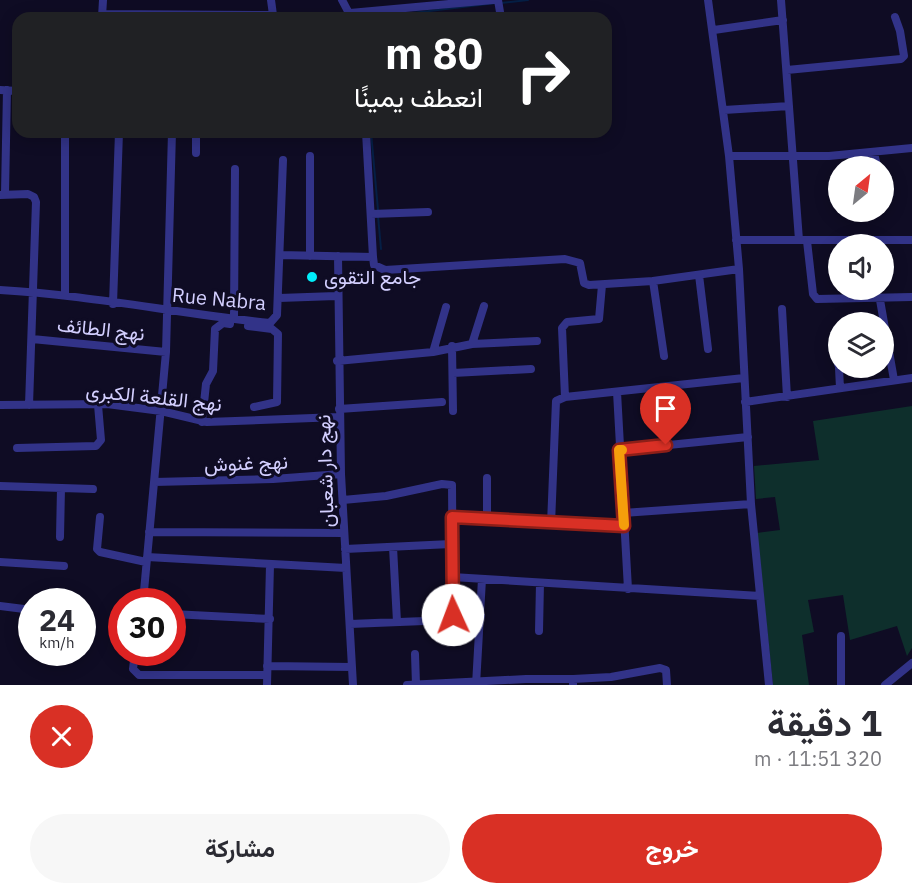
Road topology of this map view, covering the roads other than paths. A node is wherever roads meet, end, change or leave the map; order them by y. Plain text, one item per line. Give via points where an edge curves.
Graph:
1 (493, 0) edge
2 (708, 0) edge
3 (781, 0) edge
4 (386, 12) edge
5 (895, 17) dead end
6 (783, 21) junction
7 (714, 30) junction
8 (787, 70) junction
9 (4, 90) edge
10 (789, 106) junction
11 (724, 110) junction
12 (65, 138) edge
13 (119, 138) edge
14 (172, 138) edge
15 (196, 138) edge
16 (366, 138) edge
17 (912, 148) edge
18 (3, 150) edge
19 (196, 153) dead end
20 (874, 153) junction
21 (310, 156) dead end
22 (729, 156) junction
23 (792, 156) junction
24 (875, 156) edge
25 (283, 160) dead end
26 (235, 169) dead end
27 (2, 194) edge
28 (428, 212) dead end
29 (370, 214) junction
30 (736, 240) junction
31 (803, 240) junction
32 (912, 240) edge
33 (280, 255) junction
34 (310, 256) junction
35 (338, 256) junction
36 (373, 257) junction
37 (740, 269) junction
38 (699, 275) junction
39 (653, 280) junction
40 (602, 285) junction
41 (0, 290) edge
42 (34, 292) junction
43 (65, 295) junction
44 (336, 296) junction
45 (912, 297) edge
46 (279, 298) junction
47 (828, 298) edge
48 (894, 299) edge
49 (880, 300) edge
50 (113, 304) junction
51 (484, 306) dead end
52 (446, 307) dead end
53 (782, 309) dead end
54 (167, 311) junction
55 (234, 320) junction
56 (32, 339) junction
57 (537, 341) dead end
58 (472, 344) junction
59 (452, 346) junction
60 (708, 349) dead end
61 (433, 351) junction
62 (166, 352) junction
63 (664, 356) dead end
64 (337, 361) junction
65 (531, 369) dead end
66 (453, 373) junction
67 (744, 378) junction
68 (840, 378) edge
69 (912, 378) edge
70 (894, 380) junction
71 (840, 388) junction
72 (617, 392) junction
73 (565, 397) junction
74 (788, 397) junction
75 (442, 402) dead end
76 (745, 402) junction
77 (0, 405) edge
78 (29, 405) junction
79 (98, 405) junction
80 (254, 407) dead end
81 (161, 411) junction
82 (453, 411) dead end
83 (339, 413) junction
84 (202, 422) junction
85 (748, 437) junction
86 (17, 448) dead end
87 (619, 450) junction
88 (341, 474) junction
89 (487, 478) dead end
90 (154, 482) junction
91 (0, 486) edge
92 (61, 488) junction
93 (93, 489) dead end
94 (343, 500) junction
95 (751, 504) junction
96 (623, 513) junction
97 (100, 517) dead end
98 (452, 517) junction
99 (487, 520) junction
100 (551, 524) junction
101 (624, 526) junction
102 (148, 532) junction
103 (344, 533) junction
104 (60, 537) dead end
105 (451, 544) junction
106 (393, 547) junction
107 (345, 549) junction
108 (147, 559) junction
109 (0, 561) edge
110 (270, 565) junction
111 (64, 566) dead end
112 (346, 568) junction
113 (452, 577) junction
114 (482, 579) junction
115 (540, 583) junction
116 (144, 588) edge
117 (628, 590) junction
118 (760, 596) junction
119 (0, 606) edge
120 (18, 608) edge
121 (186, 615) edge
122 (453, 615) junction
123 (481, 616) junction
124 (270, 619) junction
125 (397, 621) junction
126 (350, 624) junction
127 (539, 631) dead end
128 (841, 636) dead end
129 (415, 654) dead end
130 (912, 664) edge
131 (133, 666) edge
132 (267, 666) junction
133 (352, 667) junction
134 (204, 674) junction
135 (267, 675) junction
136 (573, 682) edge
137 (476, 683) edge
138 (204, 685) edge
139 (267, 685) edge
140 (353, 685) edge
141 (407, 685) edge
142 (416, 685) edge
143 (667, 685) edge
144 (769, 685) edge
145 (841, 685) edge
146 (885, 685) edge

1 - 4 street
2 - 7 street
3 - 6 street
5 - 8 street via 904,56 901,59
6 - 7 street
6 - 8 street
7 - 11 street
8 - 10 street
9 - 18 street
10 - 11 street
10 - 23 street
11 - 22 street
12 - 43 street
13 - 50 street
14 - 54 street
15 - 19 street
16 - 29 street
17 - 20 street
18 - 27 street
20 - 23 street
20 - 24 street
21 - 34 street
22 - 23 street
22 - 30 street
23 - 31 street
25 - 33 street, Rue Nabra
26 - 55 street
27 - 42 street via 28,194 36,202
28 - 29 street
29 - 36 street
30 - 31 street
30 - 37 street
31 - 32 street
31 - 47 street via 814,297
33 - 34 street
33 - 46 street, Rue Nabra
34 - 35 street
35 - 36 street
35 - 44 street, نهج دار شعبان
36 - 40 street via 374,265 384,270 576,260 582,268 584,283
37 - 38 street
37 - 67 street
38 - 39 street
38 - 60 street
39 - 40 street
39 - 63 street
40 - 73 street via 599,319 567,322 562,328
41 - 42 street, Rue Nabra
42 - 43 street, Rue Nabra
42 - 56 street
43 - 50 street, Rue Nabra
44 - 46 street
44 - 64 street, نهج دار شعبان
45 - 48 street
46 - 55 street, Rue Nabra via 277,315 270,323
49 - 70 street
50 - 54 street, Rue Nabra
51 - 58 street
52 - 61 street
53 - 74 street
54 - 55 street, Rue Nabra
54 - 62 street
56 - 62 street, نهج الطائف
56 - 78 street
57 - 58 street
58 - 59 street
59 - 61 street
59 - 66 street
61 - 64 street
62 - 81 street
64 - 83 street, نهج دار شعبان
65 - 66 street
66 - 82 street
67 - 72 street
67 - 76 street
68 - 71 street
69 - 70 street
70 - 71 street
71 - 74 street
72 - 73 street
72 - 87 street
73 - 100 street via 555,402
74 - 76 street
75 - 83 street, نهج القلعة الكبرى
76 - 85 street
77 - 78 street, نهج القلعة الكبرى
78 - 79 street, نهج القلعة الكبرى
79 - 81 street, نهج القلعة الكبرى
79 - 86 street via 100,440 96,446
80 - 84 street via 277,402 278,334 272,329 222,323 215,329 213,371 206,384
81 - 84 street, نهج القلعة الكبرى
81 - 90 street
83 - 84 street, نهج القلعة الكبرى
83 - 88 street, نهج دار شعبان
85 - 87 street
85 - 95 street
87 - 96 street
88 - 90 street, نهج غنوش
88 - 94 street, نهج دار شعبان
89 - 99 street
90 - 102 street
91 - 92 street
92 - 93 street
92 - 104 street
94 - 98 street via 447,483 452,487
94 - 103 street, نهج دار شعبان
95 - 96 street
95 - 118 street
96 - 101 street
97 - 108 street via 99,552
98 - 99 street
98 - 105 street
99 - 100 street
100 - 101 street
101 - 117 street
102 - 103 street
102 - 108 street
103 - 107 street, نهج دار شعبان
105 - 106 street
105 - 113 street
106 - 107 street
106 - 125 street
107 - 112 street, نهج دار شعبان
108 - 110 street
108 - 116 street
109 - 111 street
110 - 112 street
110 - 124 street
112 - 126 street, نهج دار شعبان
113 - 114 street
113 - 122 street
114 - 115 street
114 - 123 street
115 - 117 street
115 - 127 street
117 - 118 street
118 - 144 street
119 - 120 street
121 - 124 street
122 - 123 street
122 - 125 street via 449,620
123 - 137 street
124 - 132 street
125 - 126 street
126 - 133 street, نهج دار شعبان
128 - 145 street
129 - 142 street
130 - 146 street
131 - 134 street via 136,674
132 - 133 street
132 - 135 street
133 - 140 street, نهج دار شعبان
134 - 135 street
134 - 138 street
135 - 139 street
136 - 137 street
136 - 143 street via 660,668 666,670
137 - 142 street
141 - 142 street

